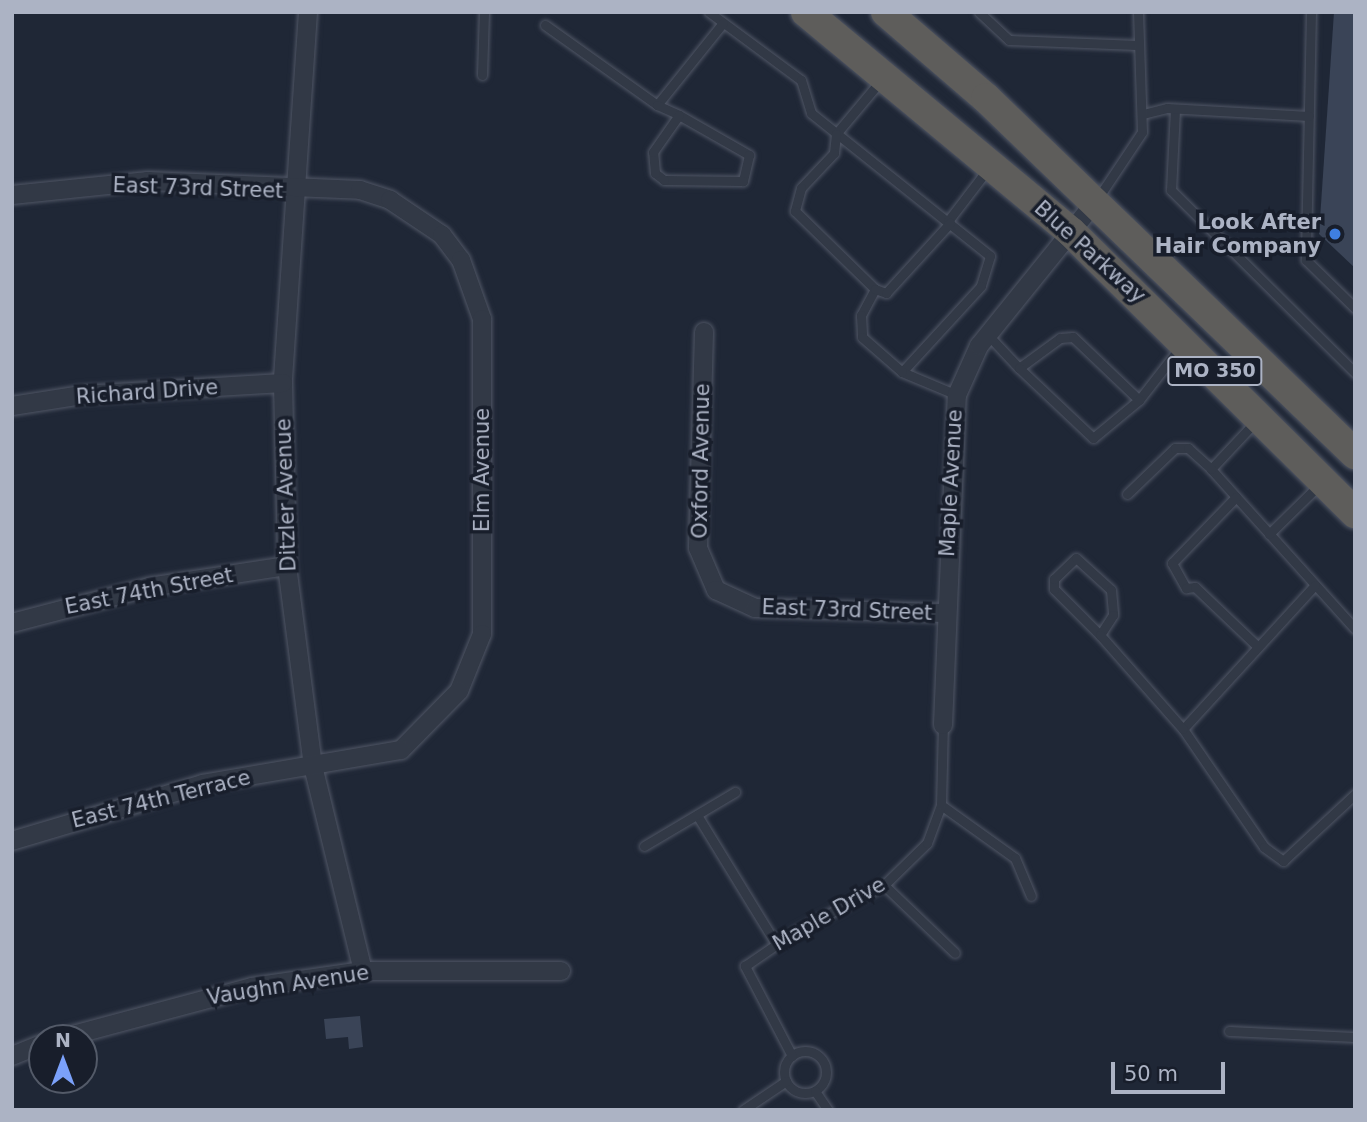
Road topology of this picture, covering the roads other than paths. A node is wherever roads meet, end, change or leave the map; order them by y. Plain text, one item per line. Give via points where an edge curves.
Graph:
1 (309, 12) edge
2 (484, 12) edge
3 (709, 12) edge
4 (806, 12) edge
5 (886, 12) edge
6 (1138, 12) edge
7 (1311, 12) edge
8 (979, 13) edge
9 (723, 23) junction
10 (545, 25) dead end
11 (1137, 45) junction
12 (482, 75) dead end
13 (885, 75) junction
14 (657, 105) junction
15 (1175, 108) junction
16 (1143, 114) junction
17 (679, 115) junction
18 (1309, 116) junction
19 (836, 134) junction
20 (992, 164) junction
21 (300, 191) junction
22 (12, 195) edge
23 (1095, 202) junction
24 (949, 222) junction
25 (1071, 232) junction
26 (875, 289) junction
27 (1355, 308) edge
28 (704, 332) dead end
29 (988, 335) junction
30 (1185, 342) junction
31 (1019, 368) junction
32 (902, 372) junction
33 (1355, 373) edge
34 (283, 383) junction
35 (957, 395) junction
36 (1139, 400) junction
37 (12, 406) edge
38 (1261, 417) junction
39 (1351, 444) edge
40 (1211, 468) junction
41 (1323, 480) junction
42 (1127, 494) dead end
43 (1236, 497) junction
44 (1355, 513) edge
45 (1269, 534) junction
46 (287, 566) junction
47 (1315, 585) junction
48 (713, 586) joint
49 (945, 612) junction
50 (12, 624) edge
51 (1355, 629) edge
52 (1100, 635) junction
53 (1257, 646) junction
54 (943, 725) joint
55 (1183, 729) junction
56 (313, 766) junction
57 (735, 792) dead end
58 (1355, 794) edge
59 (941, 805) junction
60 (697, 815) junction
61 (12, 841) edge
62 (644, 846) dead end
63 (884, 885) junction
64 (1031, 896) dead end
65 (776, 944) junction
66 (955, 953) dead end
67 (363, 971) junction
68 (561, 971) dead end
69 (98, 1028) edge
70 (1229, 1031) dead end
71 (1355, 1037) edge
72 (792, 1056) junction
73 (786, 1081) junction
74 (815, 1091) junction
75 (743, 1110) edge
76 (828, 1110) edge

1 - 21 street, Ditzler Avenue
2 - 12 lane
3 - 9 lane
4 - 13 highway, Blue Parkway / MO 350
5 - 23 highway, Blue Parkway / MO 350
6 - 11 lane
7 - 18 lane
8 - 11 lane via 1009,40
9 - 14 lane
9 - 19 lane via 801,80 811,113
10 - 14 lane
11 - 16 lane
13 - 19 lane
13 - 20 highway, Blue Parkway / MO 350
14 - 17 lane
15 - 16 lane
15 - 18 lane
15 - 33 lane via 1171,190
16 - 23 lane via 1134,150
17 - 17 lane via 749,155 743,181 664,180 655,173 653,152
18 - 27 lane via 1306,260
19 - 24 lane
19 - 26 lane via 834,153 801,188 796,211
20 - 24 lane
20 - 25 highway, Blue Parkway / MO 350
21 - 22 street, East 73rd Street via 148,181
21 - 34 street, Ditzler Avenue
21 - 56 street, Elm Avenue via 360,191 418,215 461,260 482,319 482,634 474,663 444,712 401,750
23 - 25 street, Maple Avenue
23 - 39 highway, Blue Parkway / MO 350
24 - 26 lane via 887,293
24 - 32 lane via 990,256 991,268
25 - 29 street, Maple Avenue
25 - 30 highway, Blue Parkway / MO 350
26 - 32 lane via 861,315 862,337
28 - 48 street, Oxford Avenue via 698,548
29 - 31 lane
29 - 35 street, Maple Avenue
30 - 36 lane
30 - 38 highway, Blue Parkway / MO 350
31 - 36 lane via 1060,338 1073,337
31 - 36 lane via 1093,438
32 - 35 lane
34 - 37 street, Richard Drive via 82,395
34 - 46 street, Ditzler Avenue
35 - 49 street, Maple Avenue
38 - 40 lane
38 - 41 highway, Blue Parkway / MO 350
40 - 42 lane via 1188,448 1175,448
40 - 43 lane
41 - 44 highway, Blue Parkway / MO 350
41 - 45 lane
43 - 45 lane
43 - 53 lane via 1172,563 1186,588 1195,587
45 - 47 lane
46 - 50 street, East 74th Street via 149,587
46 - 56 street, Ditzler Avenue
47 - 51 lane
47 - 53 lane
48 - 49 street, East 73rd Street via 730,601 755,608
49 - 54 street, Maple Avenue
52 - 52 lane via 1114,615 1111,590 1076,558 1054,579 1054,589
52 - 55 lane
53 - 55 lane
54 - 59 lane, Maple Drive
55 - 58 lane via 1264,847 1283,861
56 - 61 street, East 74th Terrace via 203,784
56 - 67 street, Ditzler Avenue
57 - 60 lane
59 - 63 lane, Maple Drive via 927,843
59 - 64 lane via 1015,858
60 - 62 lane
60 - 65 lane
63 - 65 lane, Maple Drive
63 - 66 lane
65 - 72 lane, Maple Drive via 746,966
67 - 68 street, Vaughn Avenue
67 - 69 street, Vaughn Avenue via 252,986
70 - 71 lane
72 - 73 lane
72 - 74 lane via 805,1051 822,1061 826,1074
73 - 74 lane via 801,1093
73 - 75 lane
74 - 76 lane

